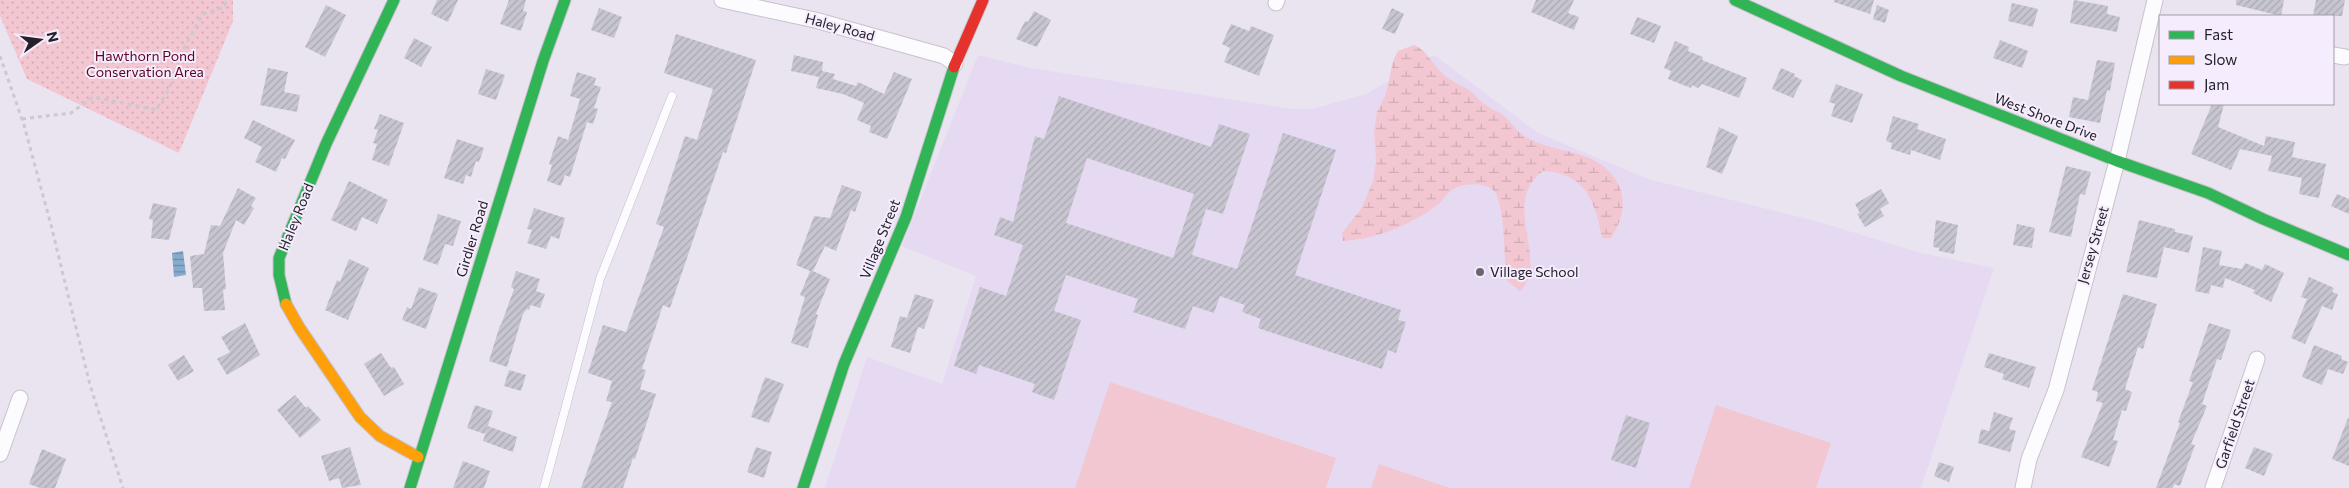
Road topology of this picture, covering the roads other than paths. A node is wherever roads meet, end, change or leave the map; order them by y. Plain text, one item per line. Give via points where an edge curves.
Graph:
1 (394, 0) edge
2 (565, 0) edge
3 (722, 0) edge
4 (983, 0) edge
5 (1735, 0) edge
6 (2155, 0) edge
7 (1754, 3) edge
8 (2156, 18) edge
9 (955, 64) junction
10 (672, 96) dead end
11 (2117, 161) junction
12 (2349, 255) edge
13 (2257, 359) dead end
14 (20, 398) dead end
15 (0, 454) edge
16 (418, 457) junction
17 (410, 488) edge
18 (544, 488) edge
19 (803, 488) edge
20 (2023, 488) edge
21 (2213, 488) edge

1 - 16 main road, Haley Road via 326,144 279,258 277,277 295,323 354,408 375,433
2 - 16 main road, Girdler Road
3 - 9 street, Haley Road via 815,20 944,56
4 - 9 main road, Village Street
5 - 7 main road, West Shore Drive
6 - 8 street, Jersey Street
7 - 11 main road, West Shore Drive via 1901,76
8 - 11 street, Jersey Street
9 - 19 main road, Village Street via 906,217 844,364
10 - 18 lane via 600,279
11 - 12 main road, West Shore Drive via 2208,194
11 - 20 street, Jersey Street via 2056,390 2029,458
13 - 21 street, Garfield Street
14 - 15 street
16 - 17 main road, Girdler Road

